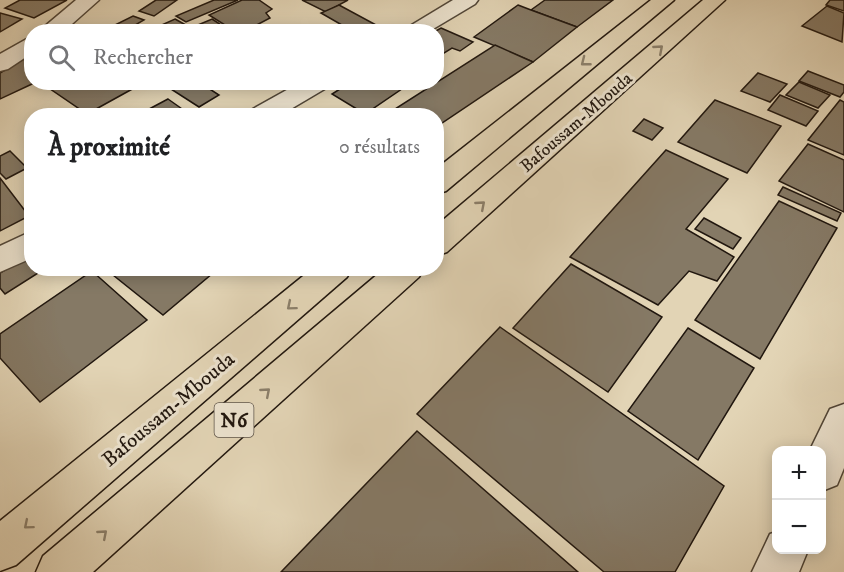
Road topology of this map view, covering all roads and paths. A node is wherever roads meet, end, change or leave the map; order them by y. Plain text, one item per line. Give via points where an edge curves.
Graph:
1 (89, 0) edge
2 (468, 0) edge
3 (664, 0) edge
4 (715, 0) edge
5 (59, 24) edge
6 (425, 24) edge
7 (24, 48) edge
8 (0, 64) edge
9 (305, 90) edge
10 (539, 99) junction
11 (274, 108) edge
12 (578, 120) junction
13 (444, 177) edge
14 (444, 237) edge
15 (24, 247) edge
16 (0, 260) edge
17 (326, 276) edge
18 (399, 276) edge
19 (844, 422) edge
20 (826, 462) edge
21 (0, 549) edge
22 (784, 554) edge
23 (59, 572) edge
24 (775, 572) edge

1 - 5 street
2 - 6 street
3 -> 10 highway, Bafoussam-Mbouda
12 -> 4 highway, Bafoussam-Mbouda
7 - 8 street
9 - 11 street
10 - 12 highway
10 - 13 highway, Bafoussam-Mbouda
14 -> 12 highway, Bafoussam-Mbouda
15 - 16 street
17 -> 21 highway, Bafoussam-Mbouda / N6
23 -> 18 highway, N6
19 - 20 street
22 - 24 street

